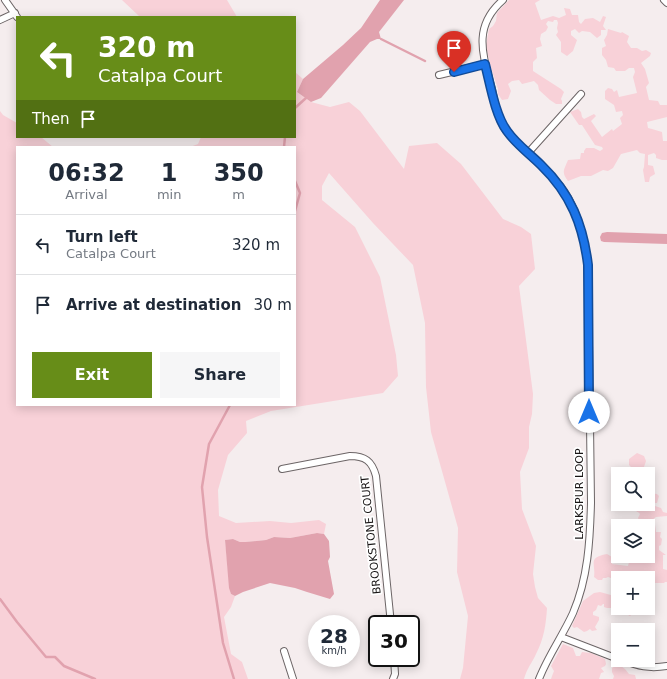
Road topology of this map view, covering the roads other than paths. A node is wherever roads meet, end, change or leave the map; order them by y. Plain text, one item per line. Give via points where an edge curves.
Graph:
1 (5, 0) edge
2 (503, 0) edge
3 (16, 15) edge
4 (0, 20) edge
5 (485, 64) junction
6 (439, 75) dead end
7 (581, 94) dead end
8 (528, 153) junction
9 (282, 469) dead end
10 (390, 615) edge
11 (561, 637) junction
12 (284, 651) dead end
13 (611, 655) edge
14 (667, 666) edge
15 (395, 667) edge
16 (642, 667) edge
17 (293, 679) edge
18 (393, 679) edge
19 (539, 679) edge

1 - 3 street
2 - 5 street, LARKSPUR LOOP via 485,25 482,43
3 - 4 street
5 - 6 street
5 - 8 street, LARKSPUR LOOP via 501,121
7 - 8 street
8 - 11 street, LARKSPUR LOOP via 553,177 572,205 580,224 588,265 590,536 584,581
9 - 10 street, BROOKSTONE COURT via 350,456 364,458 370,463 376,476
11 - 13 street
11 - 19 street, LARKSPUR LOOP
12 - 17 street
14 - 16 street
15 - 18 street

